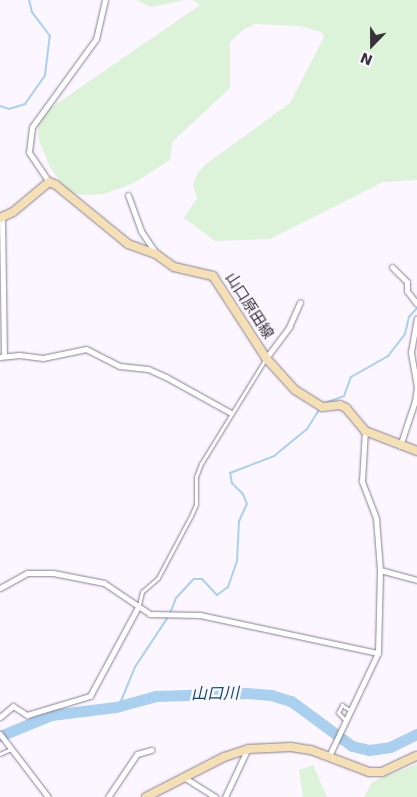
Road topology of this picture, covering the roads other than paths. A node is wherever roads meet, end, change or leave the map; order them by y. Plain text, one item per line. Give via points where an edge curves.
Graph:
1 (105, 0) edge
2 (49, 182) junction
3 (128, 195) dead end
4 (1, 218) edge
5 (156, 254) junction
6 (392, 268) dead end
7 (2, 288) edge
8 (300, 302) dead end
9 (417, 304) edge
10 (417, 320) edge
11 (2, 356) edge
12 (266, 358) junction
13 (231, 413) junction
14 (365, 431) junction
15 (400, 446) junction
16 (417, 451) edge
17 (380, 570) junction
18 (417, 580) edge
19 (0, 588) edge
20 (138, 607) junction
21 (378, 653) junction
22 (350, 710) junction
23 (0, 718) edge
24 (345, 720) junction
25 (0, 734) edge
26 (9, 749) junction
27 (248, 749) junction
28 (150, 750) dead end
29 (330, 752) junction
30 (0, 754) edge
31 (417, 756) edge
32 (185, 778) junction
33 (48, 797) edge
34 (108, 797) edge
35 (146, 797) edge
36 (216, 797) edge
37 (225, 797) edge

1 - 2 street via 96,38 32,127 29,152
2 - 4 main road
2 - 5 main road, 山口原田線 via 117,237
3 - 5 street via 141,230
4 - 7 street
5 - 12 main road, 山口原田線 via 174,267 213,276
6 - 9 street via 407,282 407,291
7 - 11 street
8 - 12 street via 289,328
10 - 15 street via 411,352 417,387
11 - 13 street via 43,358 86,349 120,366 148,369
12 - 13 lane
12 - 14 main road, 山口原田線 via 295,390 322,407 340,405 346,408
13 - 20 lane via 196,478 196,505 191,516 158,578 142,592
14 - 15 main road, 山口原田線
14 - 17 street via 362,481 376,518
15 - 16 main road, 山口原田線
17 - 18 street
17 - 21 street
19 - 20 street via 27,573 53,573 104,583
20 - 21 street via 150,614 200,614
20 - 23 street via 90,696 27,715 13,706
21 - 22 street
22 - 24 street
22 - 24 lane via 342,705 338,713
24 - 29 street
25 - 26 street
26 - 30 lane
26 - 33 street
27 - 29 main road via 291,747
27 - 32 main road via 224,757
27 - 37 street
28 - 34 street via 137,754
29 - 31 main road via 358,769 382,772
32 - 35 main road
32 - 36 street

